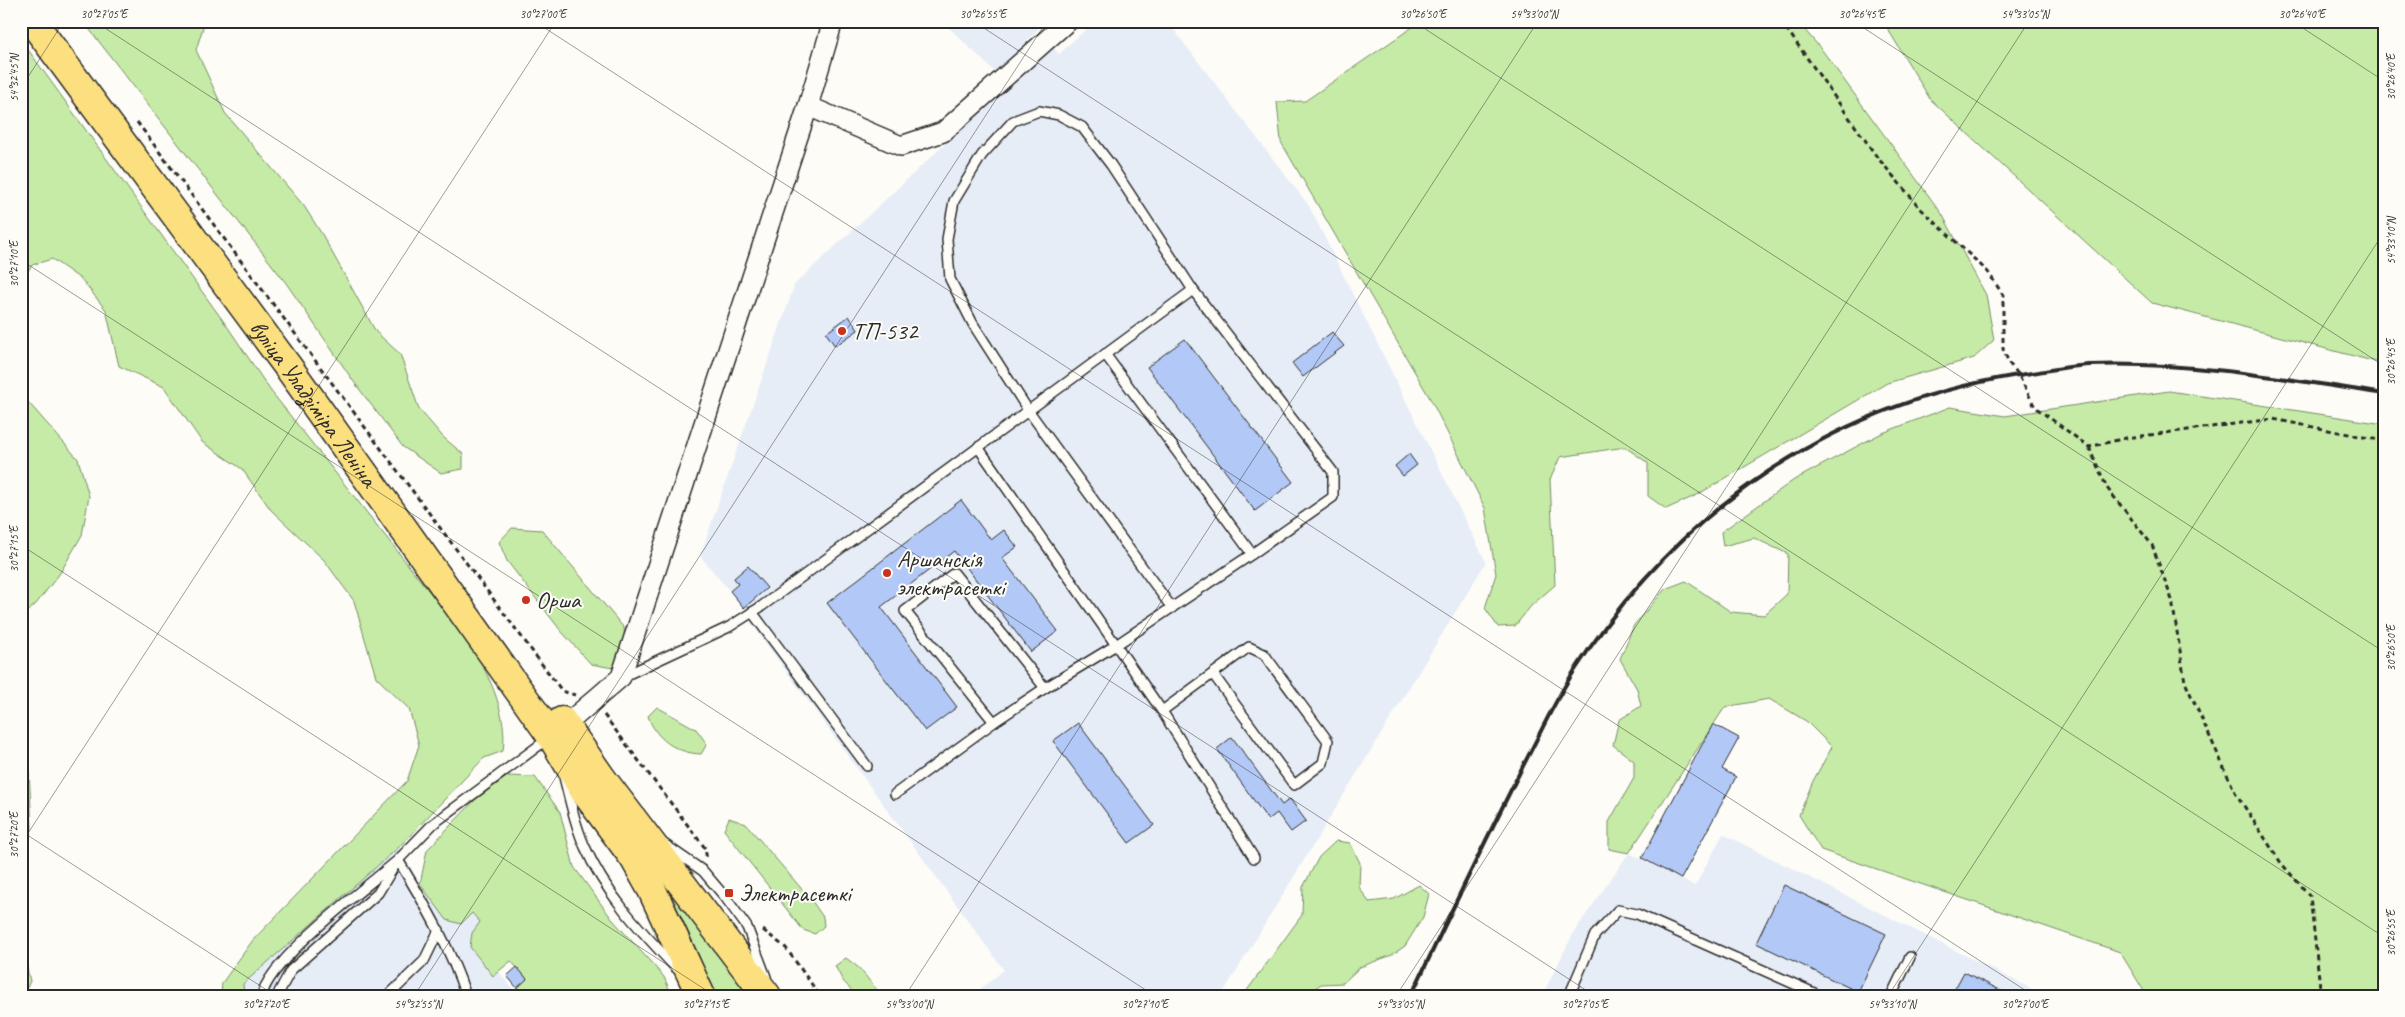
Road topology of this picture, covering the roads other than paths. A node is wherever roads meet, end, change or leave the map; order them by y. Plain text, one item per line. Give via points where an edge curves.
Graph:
1 (32, 21) edge
2 (46, 21) edge
3 (833, 21) edge
4 (1068, 21) edge
5 (808, 106) junction
6 (1193, 290) junction
7 (1105, 354) junction
8 (1028, 410) junction
9 (978, 447) junction
10 (1252, 554) junction
11 (1172, 608) junction
12 (752, 612) junction
13 (1116, 645) junction
14 (1213, 674) junction
15 (621, 677) junction
16 (1045, 688) junction
17 (1162, 711) junction
18 (994, 722) junction
19 (558, 731) junction
20 (867, 766) dead end
21 (594, 786) junction
22 (896, 794) dead end
23 (636, 824) junction
24 (1254, 858) dead end
25 (398, 860) junction
26 (439, 930) junction
27 (1910, 957) dead end
28 (700, 994) edge
29 (262, 996) edge
30 (279, 996) edge
31 (388, 996) edge
32 (466, 996) edge
33 (767, 996) edge
34 (774, 996) edge
35 (1569, 996) edge
36 (1821, 996) edge
37 (1891, 996) edge

1 - 19 main road, вуліца Уладзіміра Леніна
2 - 19 main road, вуліца Уладзіміра Леніна
3 - 5 street
4 - 5 street via 943,132 901,146
5 - 15 street
6 - 7 lane
6 - 8 lane via 1112,165 1082,127 1059,114 1039,111 1013,122 982,155 954,201 947,239 950,279 973,324
6 - 10 lane via 1333,472 1332,497
7 - 8 lane
7 - 10 lane
8 - 9 lane
8 - 11 lane
9 - 12 lane
9 - 13 lane
10 - 11 lane
11 - 13 lane
12 - 15 lane via 729,627
12 - 20 lane
13 - 16 lane
13 - 17 lane
14 - 14 lane via 1249,647 1264,654 1328,741 1323,763 1294,785
14 - 17 lane
15 - 19 street
16 - 18 lane
16 - 18 lane via 954,573 905,611
17 - 24 lane
18 - 22 lane
19 - 21 main road, вуліца Уладзіміра Леніна
19 - 25 lane via 433,824
19 - 28 lane via 584,846 603,881 633,922
21 - 23 main road
21 - 28 main road via 652,890
23 - 33 main road
23 - 34 lane via 703,871 725,897 747,927
25 - 26 lane
25 - 29 lane via 302,940 280,964 263,989
25 - 30 lane via 378,893 291,970 278,992
26 - 31 lane via 424,961
26 - 32 lane via 455,962
27 - 37 lane
35 - 36 lane via 1595,935 1618,910 1637,914

